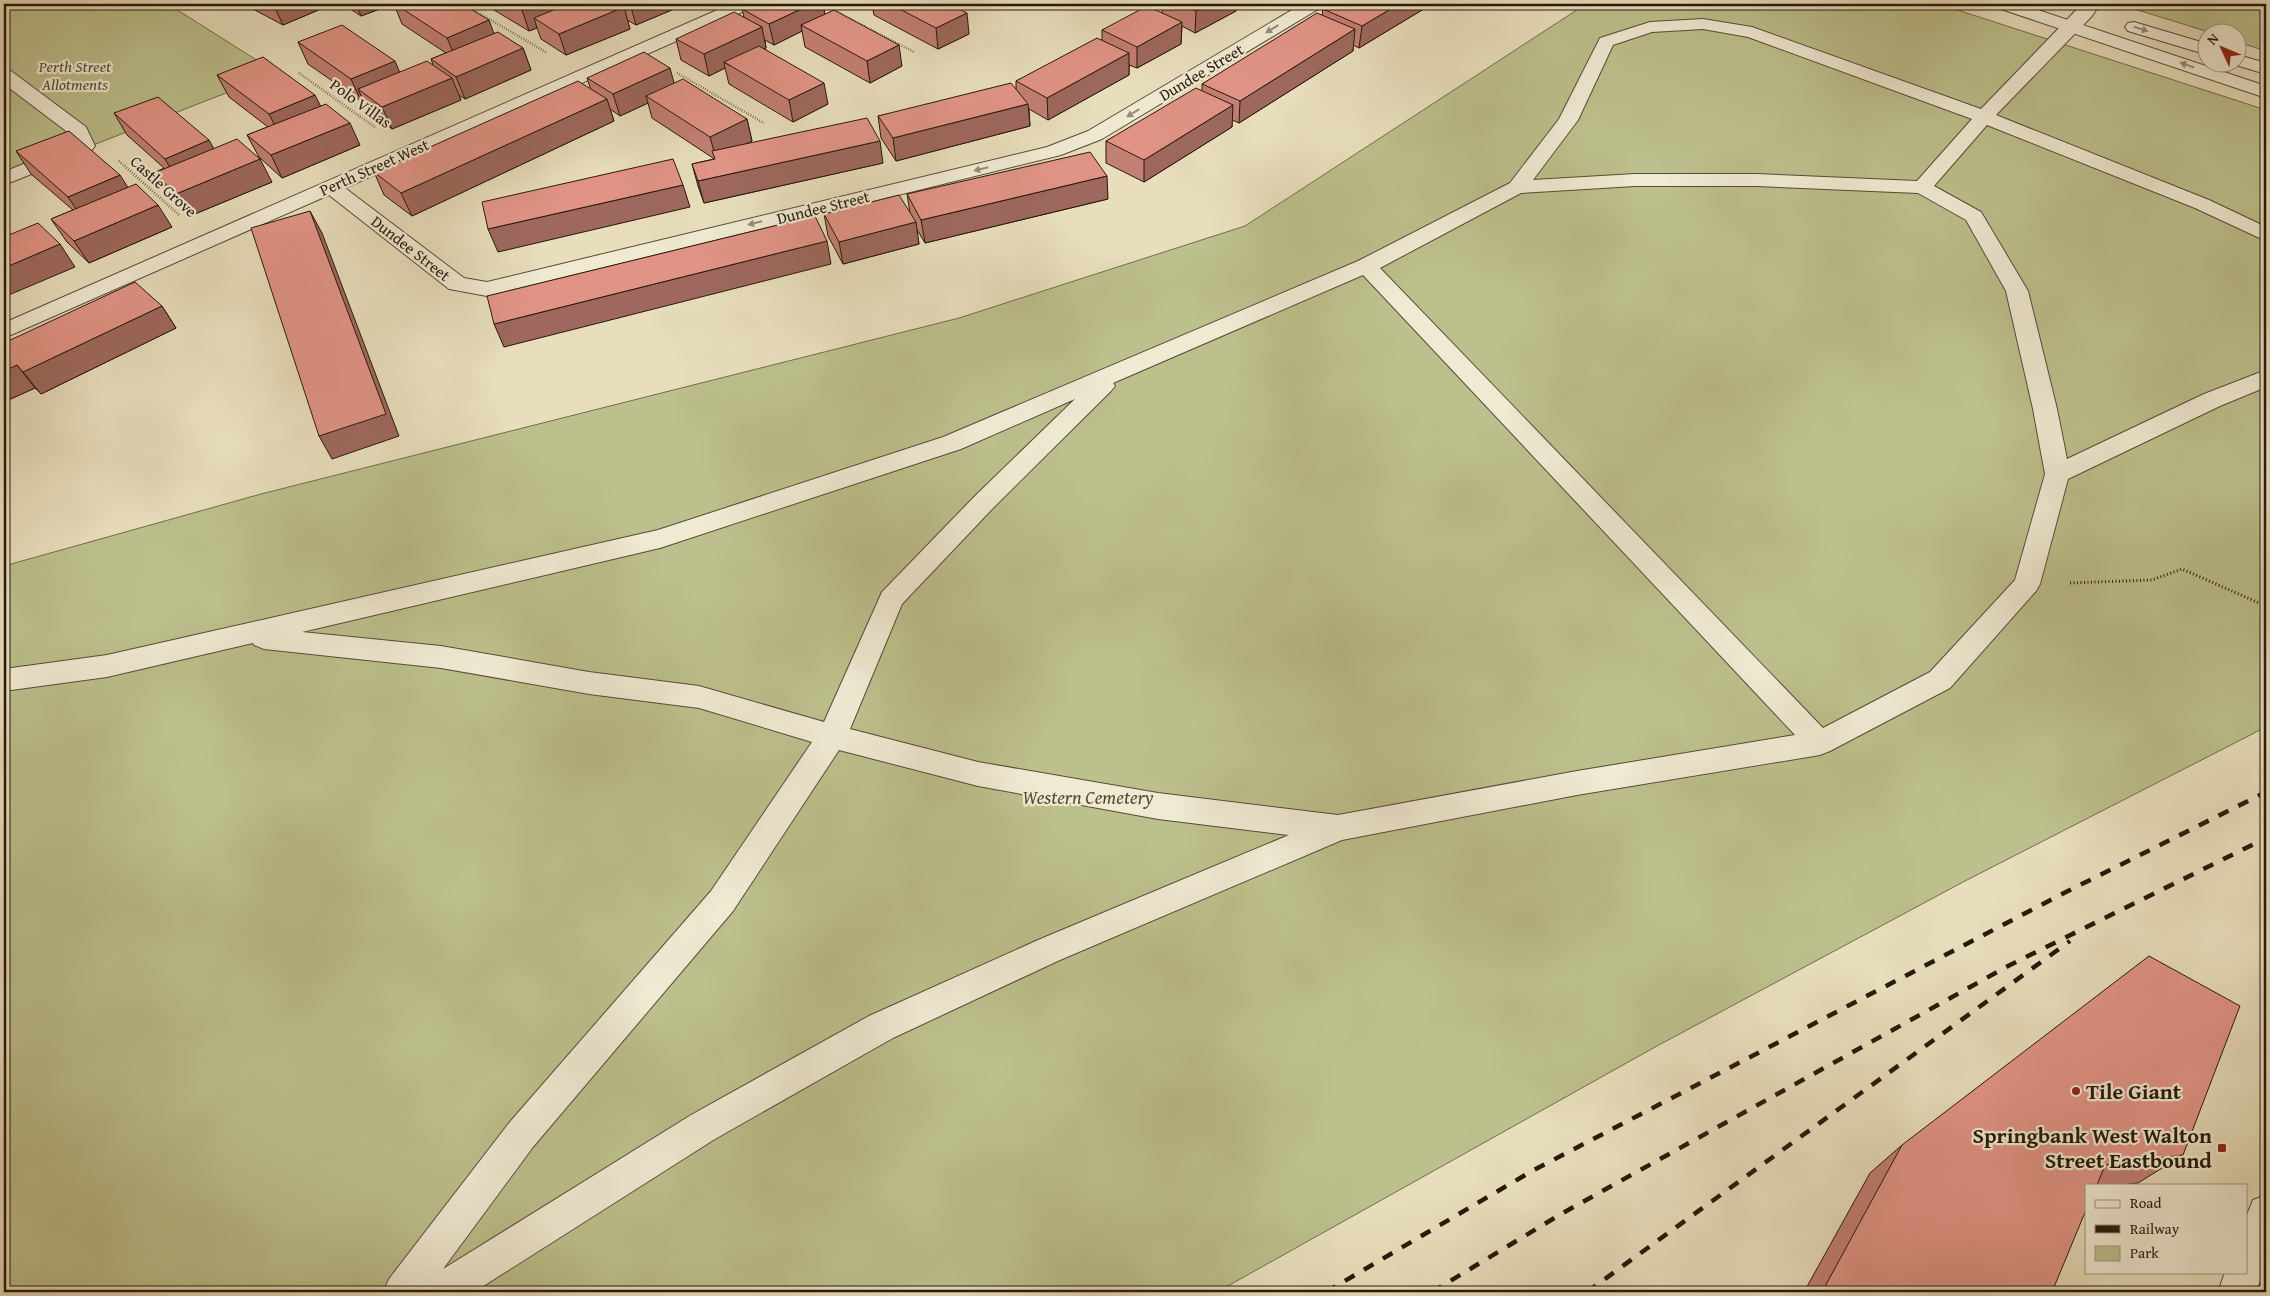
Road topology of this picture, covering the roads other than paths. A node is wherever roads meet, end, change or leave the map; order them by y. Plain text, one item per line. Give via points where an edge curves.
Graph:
1 (745, 4) edge
2 (1314, 4) edge
3 (2004, 4) edge
4 (2082, 7) edge
5 (2073, 26) junction
6 (2198, 47) edge
7 (2248, 63) edge
8 (2266, 69) edge
9 (4, 75) edge
10 (2266, 92) edge
11 (1984, 117) junction
12 (4, 179) edge
13 (330, 186) junction
14 (1516, 187) junction
15 (1922, 187) junction
16 (2266, 236) edge
17 (1366, 266) junction
18 (4, 331) edge
19 (1115, 374) junction
20 (2266, 378) edge
21 (2057, 474) junction
22 (243, 636) junction
23 (4, 680) edge
24 (832, 736) junction
25 (1820, 743) junction
26 (1339, 828) junction
27 (2266, 1213) edge
28 (2266, 1242) edge
29 (2248, 1262) edge
30 (2248, 1265) edge
31 (2243, 1274) edge
32 (402, 1292) edge
33 (440, 1292) edge
34 (2237, 1292) edge

1 - 13 street, Perth Street West
2 -> 13 street, Dundee Street via 1095,135 1054,151 487,288 457,284
3 - 5 street
4 - 5 street
4 -> 6 street via 2109,19
10 -> 5 street
5 - 11 street
7 - 8 street
9 - 12 street via 79,131 86,146
11 - 14 street via 1752,32 1703,24 1650,27 1606,42 1568,120
11 - 15 street
11 - 16 street via 2202,204
13 - 18 street, Perth Street West
14 - 15 street via 1635,180 1757,180
14 - 17 street
15 - 21 street via 1974,216 2017,291
17 - 19 street
17 - 25 street
19 - 22 street via 952,443 660,539
19 - 24 street via 985,501 891,599
20 - 21 street via 2212,400
21 - 25 street via 2027,584 1940,680
22 - 23 street via 107,666
22 - 24 street via 441,657 589,683 699,697
24 - 26 street via 978,774 1158,806
24 - 32 street via 722,901 521,1135
25 - 26 street via 1576,783
26 - 33 street via 1050,950 881,1027 703,1126
27 - 29 street
28 - 30 street
31 - 34 street

